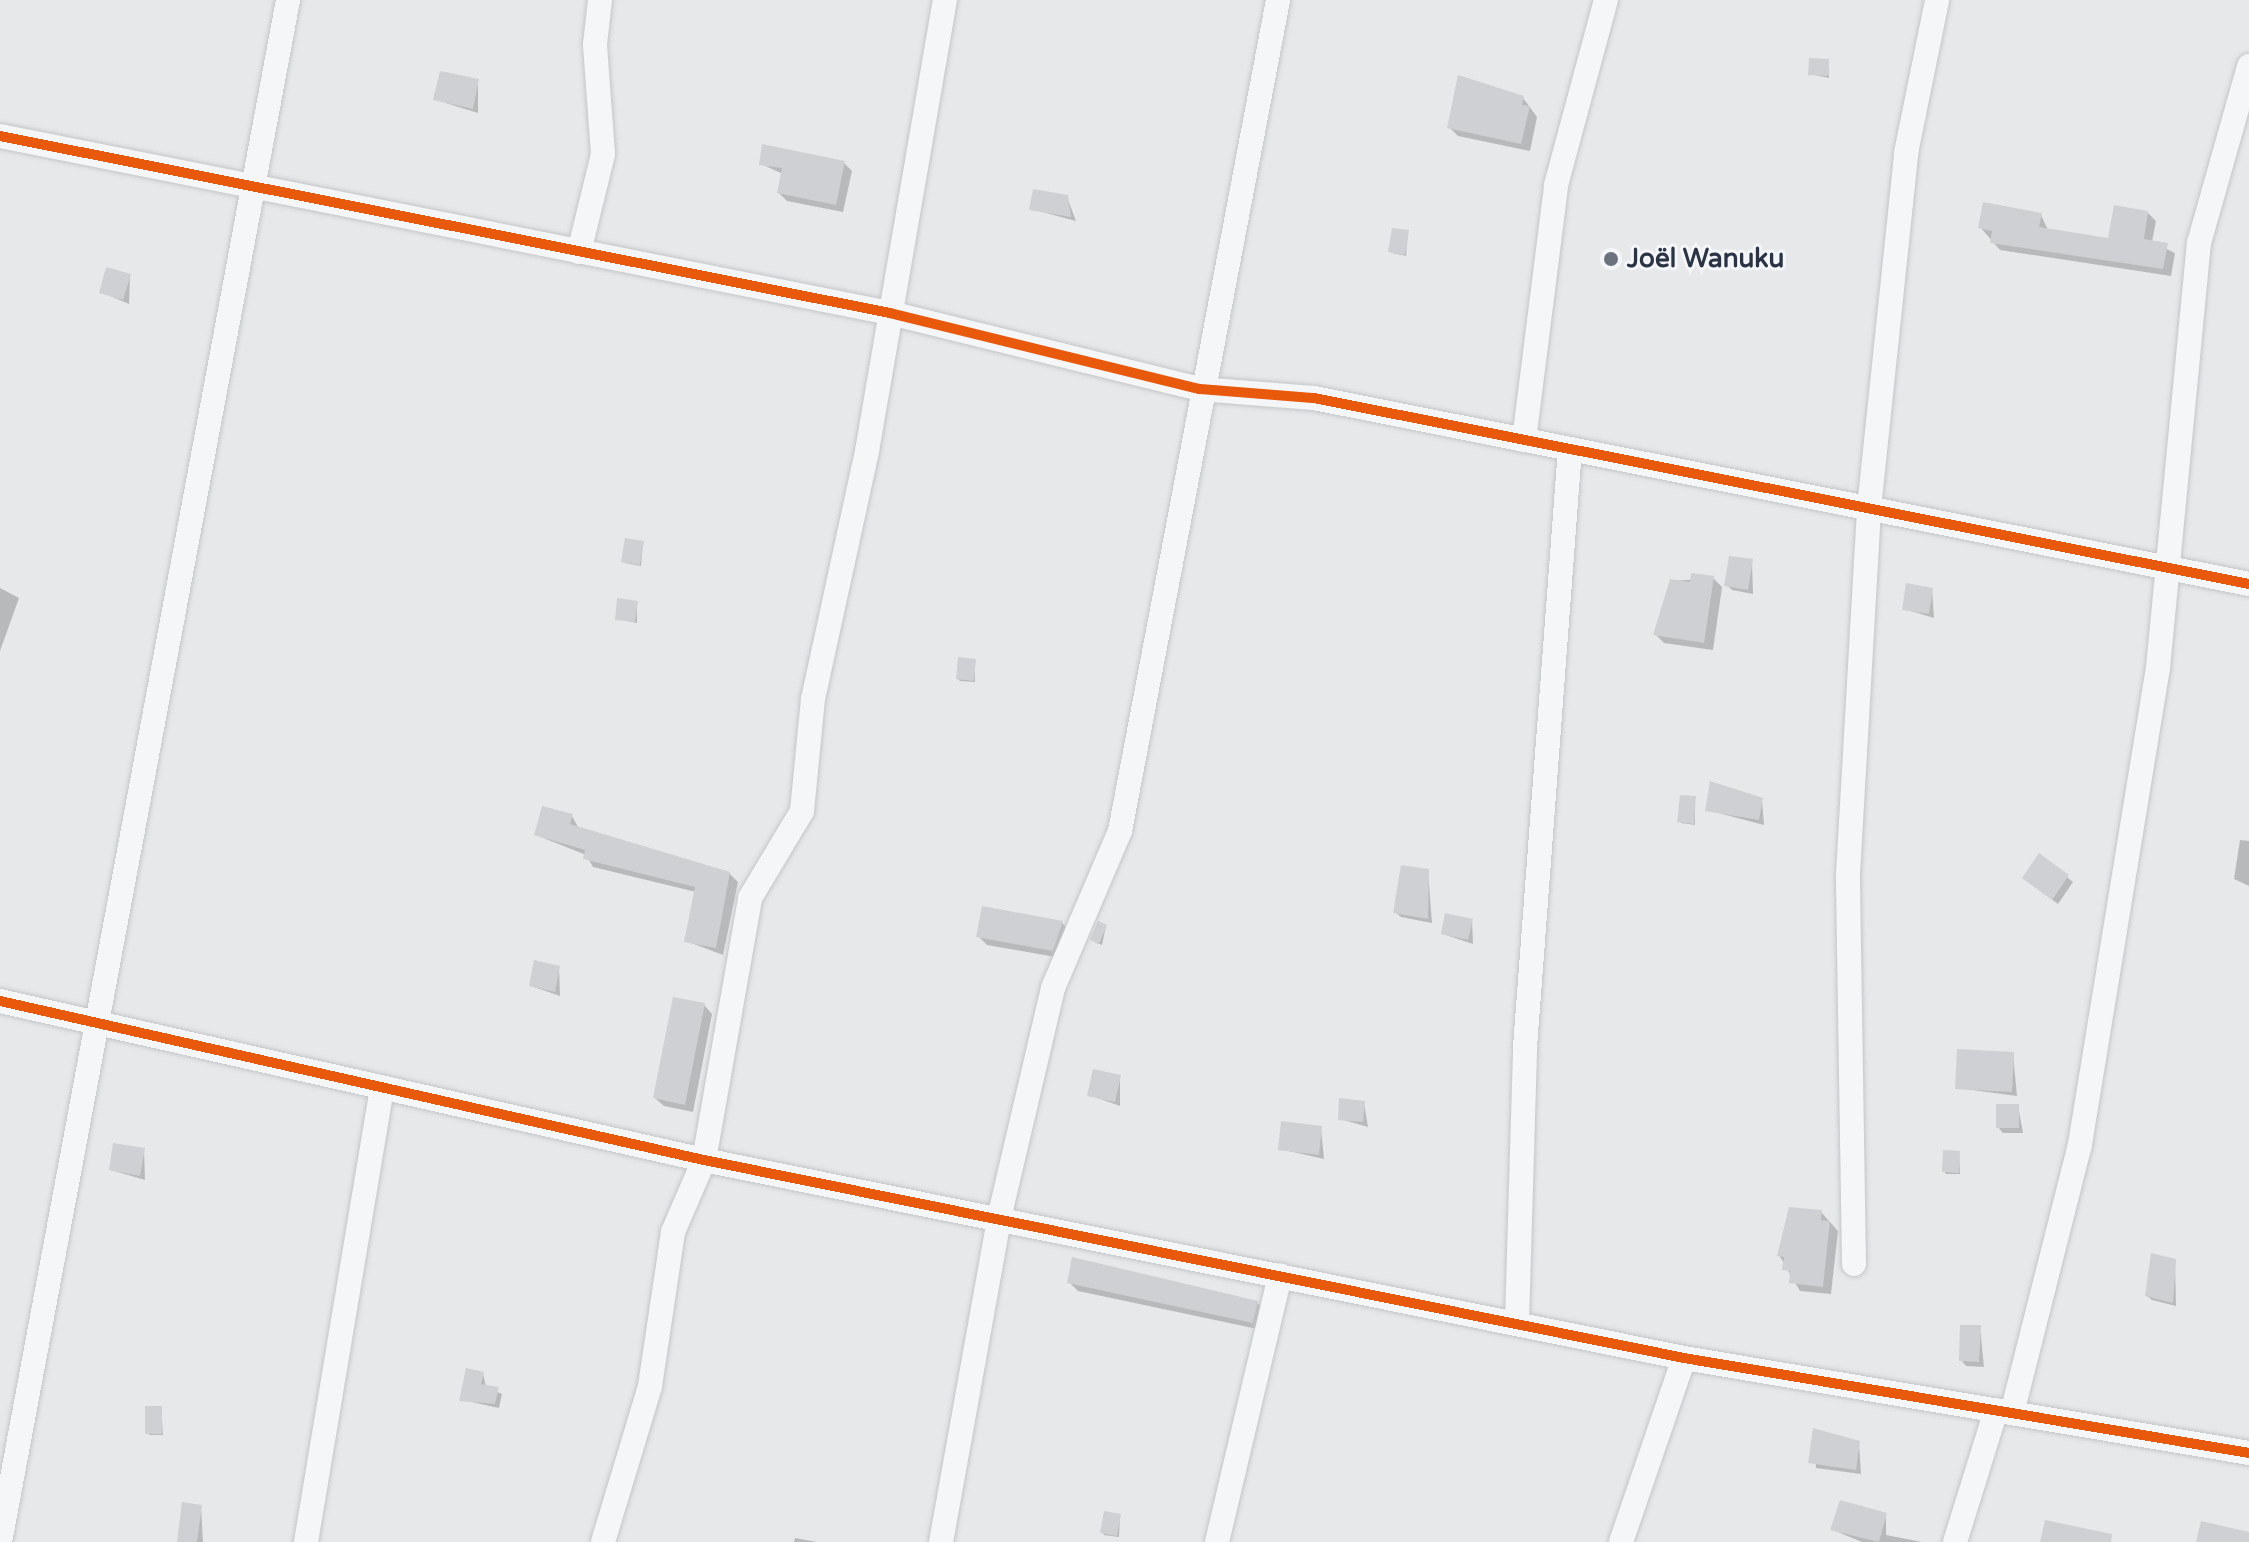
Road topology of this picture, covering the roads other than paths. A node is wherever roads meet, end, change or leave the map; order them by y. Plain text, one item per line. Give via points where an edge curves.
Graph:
1 (288, 0) edge
2 (600, 0) edge
3 (945, 0) edge
4 (1278, 0) edge
5 (1606, 0) edge
6 (1937, 0) edge
7 (2249, 66) edge
8 (0, 136) edge
9 (254, 189) junction
10 (579, 252) junction
11 (890, 313) junction
12 (1199, 389) junction
13 (1524, 440) junction
14 (1570, 449) junction
15 (1869, 508) junction
16 (2164, 567) junction
17 (2249, 584) edge
18 (0, 1001) edge
19 (102, 1024) junction
20 (382, 1087) junction
21 (704, 1160) junction
22 (1000, 1214) junction
23 (1854, 1264) dead end
24 (1280, 1275) junction
25 (1517, 1321) junction
26 (1684, 1358) junction
27 (2004, 1412) junction
28 (2249, 1453) edge
29 (0, 1542) edge
30 (306, 1542) edge
31 (603, 1542) edge
32 (941, 1542) edge
33 (1217, 1542) edge
34 (1621, 1542) edge
35 (1955, 1542) edge

1 - 9 street
2 - 10 street via 595,44 603,154
3 - 11 street
4 - 12 street
5 - 13 street via 1556,185
6 - 15 street via 1906,153
7 - 16 street via 2199,243
8 - 9 street
9 - 10 street
9 - 19 street via 113,908
10 - 11 street
11 - 12 street
11 - 21 street via 813,699 802,811 750,898
12 - 13 street via 1314,398
12 - 22 street via 1120,831 1053,988
13 - 14 street
14 - 15 street
14 - 25 street via 1525,1047
15 - 16 street
15 - 23 street via 1848,874
16 - 17 street
16 - 27 street via 2158,668 2080,1144
18 - 19 street
19 - 20 street
19 - 29 street
20 - 21 street
20 - 30 street
21 - 22 street
21 - 31 street via 673,1232 650,1386
22 - 24 street
22 - 32 street
24 - 25 street
24 - 33 street
25 - 26 street
26 - 27 street
26 - 34 street
27 - 28 street
27 - 35 street

